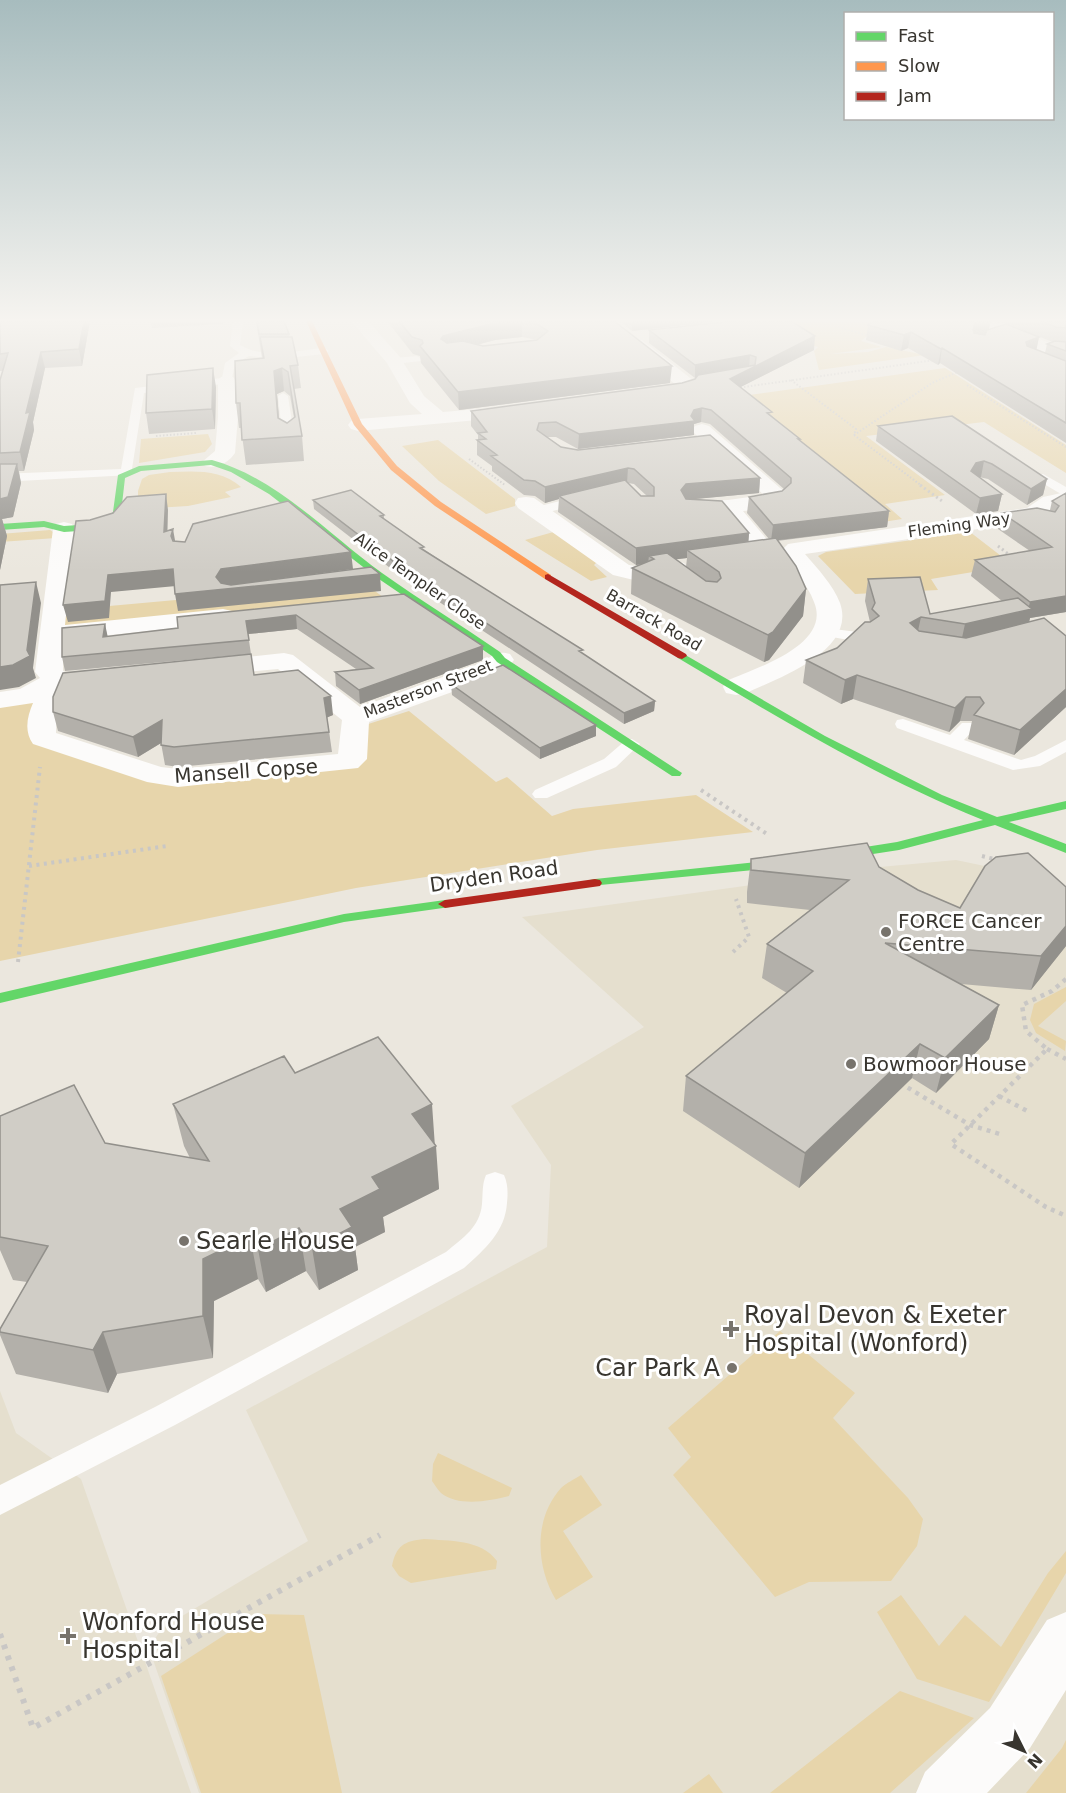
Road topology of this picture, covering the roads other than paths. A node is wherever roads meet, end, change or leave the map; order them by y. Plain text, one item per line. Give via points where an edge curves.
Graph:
1 (137, 405) edge
2 (230, 405) edge
3 (284, 405) edge
4 (349, 405) edge
5 (423, 405) edge
6 (533, 409) edge
7 (285, 413) junction
8 (270, 414) edge
9 (438, 418) junction
10 (358, 425) junction
11 (703, 438) edge
12 (289, 442) edge
13 (212, 462) junction
14 (127, 472) junction
15 (0, 478) edge
16 (1042, 478) edge
17 (1066, 493) edge
18 (596, 496) edge
19 (998, 497) edge
20 (1066, 498) edge
21 (693, 507) edge
22 (728, 507) junction
23 (294, 509) junction
24 (533, 513) joint
25 (275, 515) edge
26 (1035, 517) junction
27 (0, 527) edge
28 (64, 529) junction
29 (780, 553) junction
30 (746, 558) edge
31 (700, 565) edge
32 (379, 575) junction
33 (344, 579) edge
34 (226, 594) edge
35 (412, 597) junction
36 (377, 600) edge
37 (249, 614) edge
38 (52, 623) junction
39 (826, 632) junction
40 (865, 638) edge
41 (501, 660) junction
42 (180, 670) edge
43 (121, 677) edge
44 (55, 681) junction
45 (736, 687) junction
46 (0, 700) edge
47 (356, 716) junction
48 (903, 724) dead end
49 (969, 727) dead end
50 (953, 742) junction
51 (632, 744) junction
52 (1066, 746) edge
53 (676, 773) road end
54 (541, 794) dead end
55 (1066, 805) edge
56 (998, 820) junction
57 (1066, 849) edge
58 (0, 998) edge
59 (495, 1182) dead end
60 (0, 1501) edge
61 (1066, 1640) edge
62 (946, 1793) edge

1 - 14 lane
2 - 13 street via 232,421 225,453
3 - 7 lane
4 - 10 street, Barrack Road
5 - 9 street
6 - 9 street
7 - 8 lane
7 - 12 lane
9 - 10 street
10 - 45 street, Barrack Road via 394,468 438,504 522,562
11 - 22 street via 777,497
13 - 14 street, Alice Templer Close
13 - 23 street, Alice Templer Close via 234,470
14 - 15 lane
14 - 28 street via 121,477 114,518 93,526
16 - 17 lane
18 - 24 lane
19 - 26 street
20 - 26 street, Fleming Way via 1051,502
21 - 22 street
22 - 29 street
23 - 25 lane
23 - 32 street, Alice Templer Close
24 - 31 street via 621,570 673,575
26 - 29 street, Fleming Way
27 - 28 street via 44,524
28 - 38 street
29 - 30 street, Fleming Way
29 - 39 street via 807,569 827,599 832,616
32 - 33 street
32 - 35 street, Alice Templer Close
34 - 38 street
35 - 36 street
35 - 41 street, Alice Templer Close
37 - 38 street
38 - 44 street via 48,672
39 - 40 lane
39 - 45 street via 807,653
41 - 47 street, Masterson Street via 493,668
41 - 51 street, Alice Templer Close
42 - 47 street, Masterson Street via 284,661
43 - 44 street
44 - 46 street via 27,696
44 - 47 street, Mansell Copse via 41,712 39,729 43,738 157,776 178,778 348,762 352,759
45 - 56 street, Barrack Road via 820,738 938,798
48 - 50 lane
49 - 50 lane
50 - 52 lane via 1024,766
51 - 53 street, Alice Templer Close
51 - 54 lane via 610,763
55 - 56 street, Dryden Road
56 - 57 street, Barrack Road
56 - 58 street, Dryden Road via 898,846 795,862 570,886 344,918
59 - 60 lane via 496,1207 486,1234 455,1260
61 - 62 street via 1010,1728

